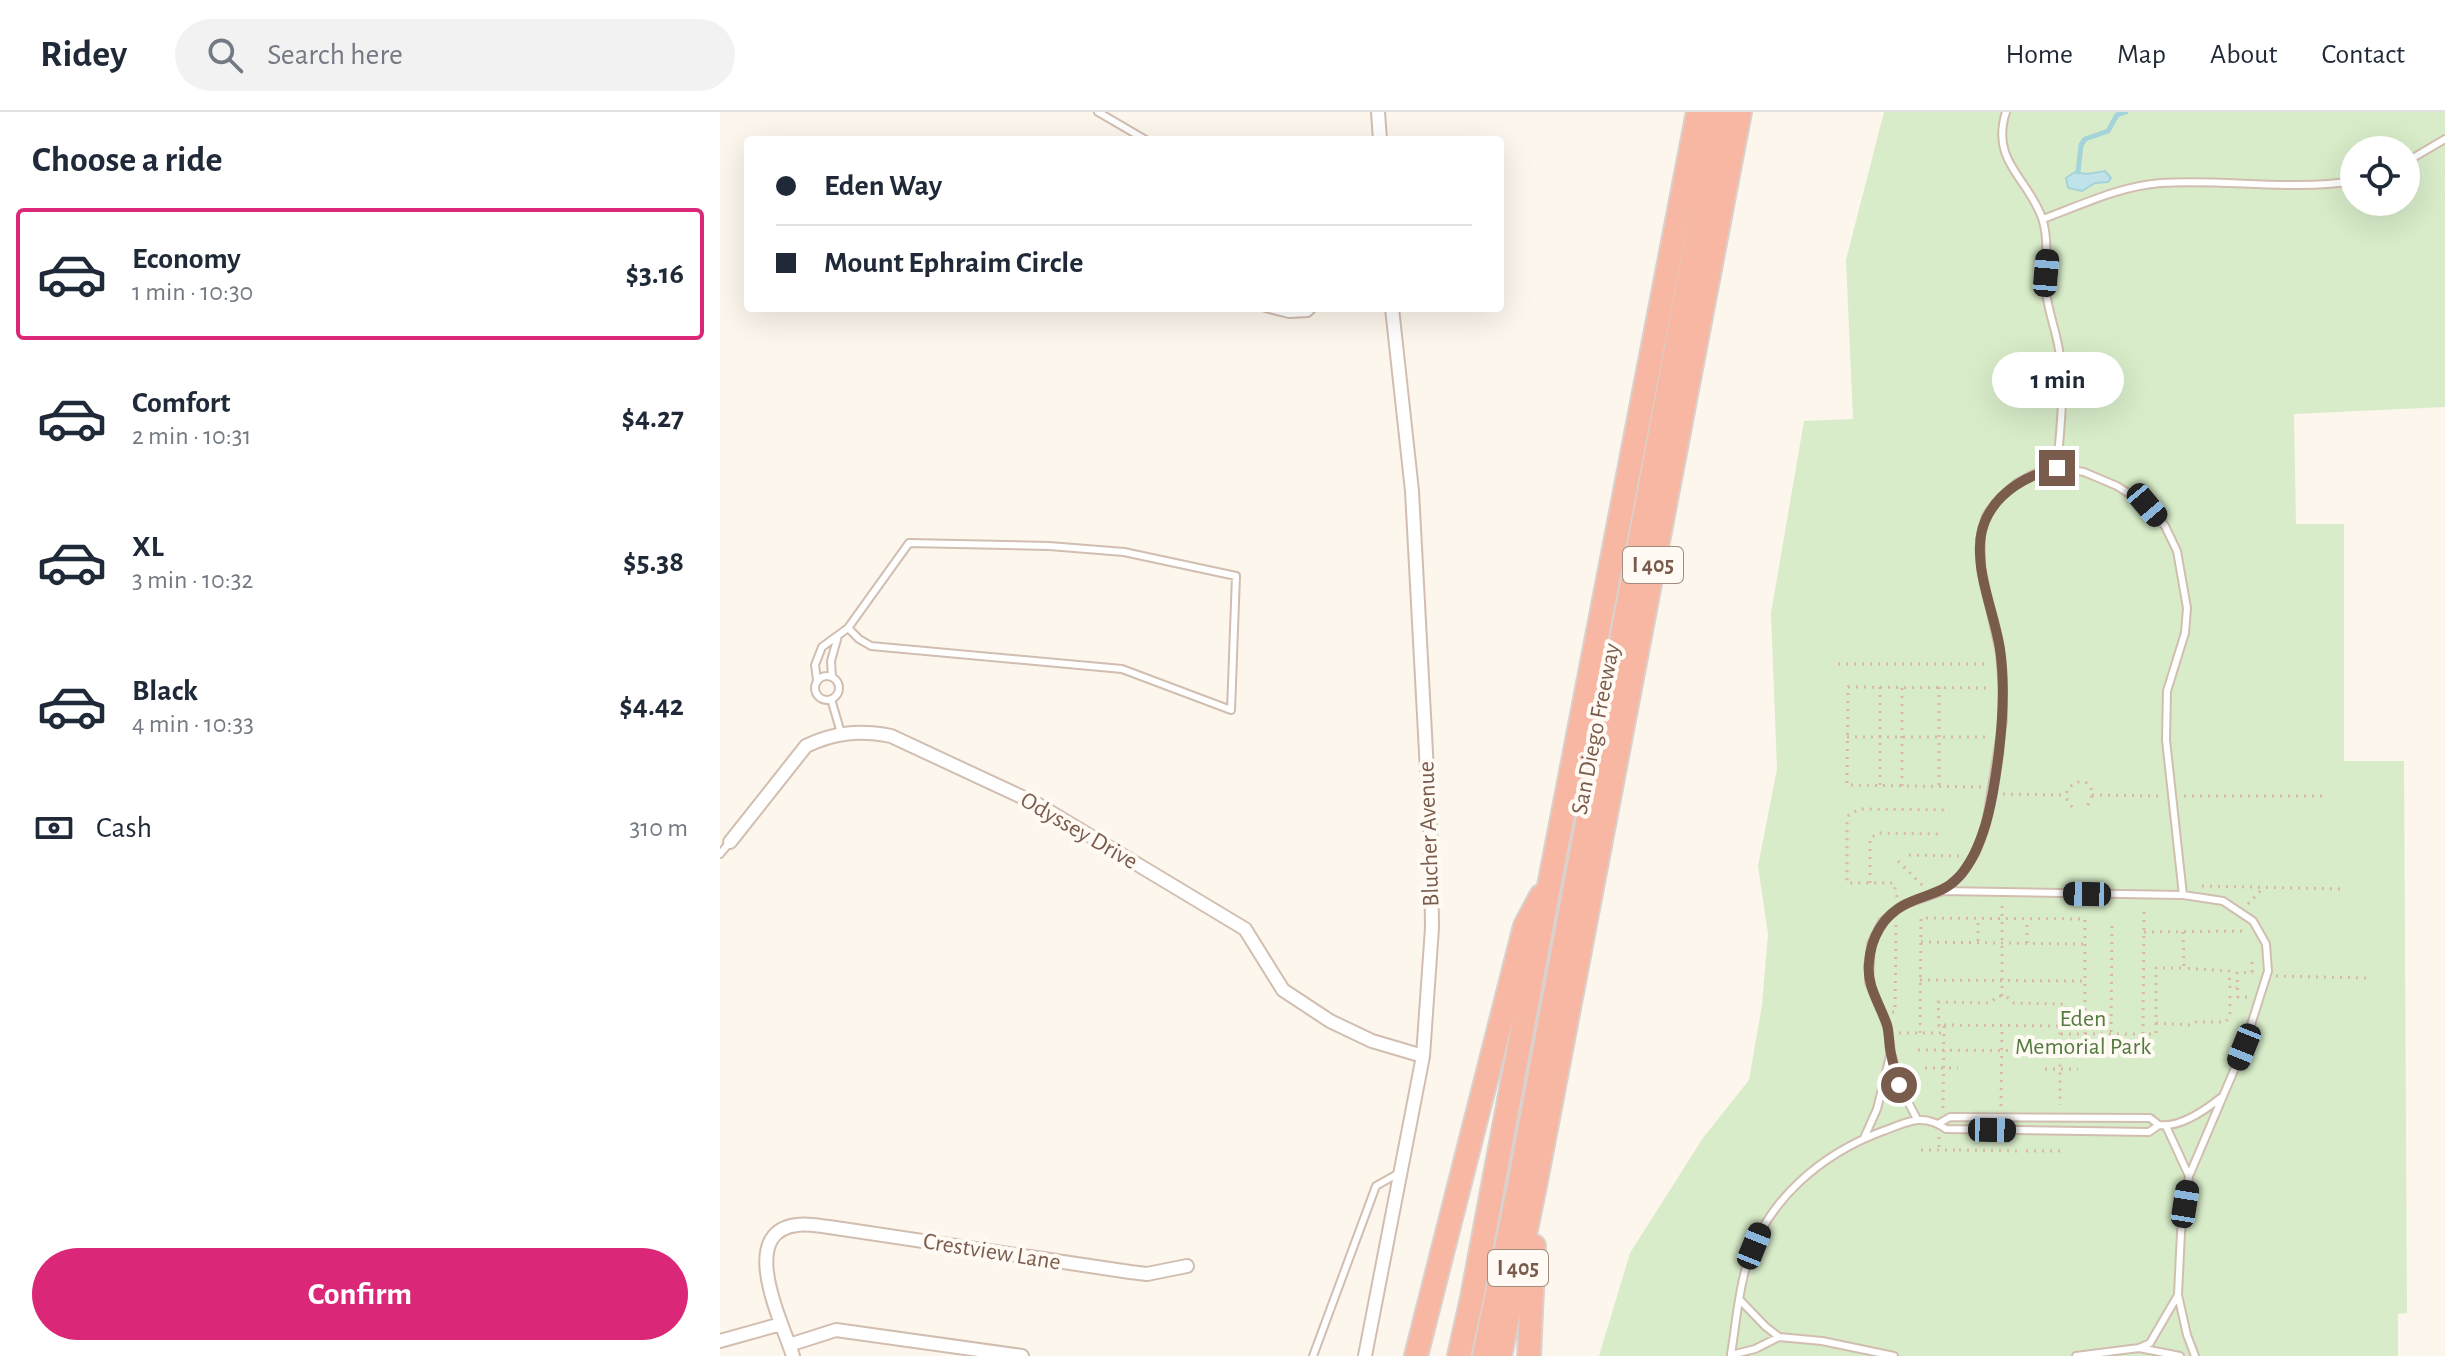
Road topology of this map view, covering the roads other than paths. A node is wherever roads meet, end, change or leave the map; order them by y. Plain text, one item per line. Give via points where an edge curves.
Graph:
1 (1098, 112) edge
2 (1378, 112) edge
3 (1695, 112) edge
4 (1720, 112) edge
5 (1740, 112) edge
6 (2006, 112) edge
7 (1139, 136) edge
8 (1380, 136) edge
9 (2445, 139) edge
10 (2420, 154) edge
11 (2340, 183) edge
12 (2043, 219) junction
13 (1281, 312) edge
14 (1309, 312) edge
15 (1392, 312) edge
16 (2057, 468) junction
17 (848, 628) junction
18 (838, 636) junction
19 (832, 677) junction
20 (817, 680) junction
21 (831, 699) junction
22 (841, 733) junction
23 (730, 842) joint
24 (720, 854) edge
25 (1550, 881) junction
26 (1943, 891) junction
27 (2183, 895) junction
28 (1891, 1052) junction
29 (1423, 1056) junction
30 (2226, 1094) junction
31 (1917, 1119) junction
32 (1941, 1122) junction
33 (2162, 1126) junction
34 (1864, 1138) junction
35 (1399, 1173) junction
36 (2189, 1176) junction
37 (1536, 1181) junction
38 (1187, 1266) dead end
39 (2178, 1295) junction
40 (1740, 1300) junction
41 (781, 1324) junction
42 (1779, 1337) junction
43 (720, 1341) edge
44 (2139, 1348) junction
45 (791, 1351) edge
46 (1730, 1355) edge
47 (1022, 1356) edge
48 (1313, 1356) edge
49 (1365, 1356) edge
50 (1416, 1356) edge
51 (1459, 1356) edge
52 (1484, 1356) edge
53 (1500, 1356) edge
54 (1529, 1356) edge
55 (1894, 1356) edge
56 (2076, 1356) edge
57 (2180, 1356) edge
58 (2195, 1356) edge

1 - 7 lane
2 - 8 street
3 - 25 highway, San Diego Freeway / I 405
4 - 52 highway
5 - 37 highway, San Diego Freeway / I 405
6 - 12 lane via 2005,154
9 - 10 lane
11 - 12 lane via 2162,183 2119,190
12 - 16 lane via 2047,301 2062,379
13 - 14 lane
15 - 29 street, Blucher Avenue via 1412,491 1431,846 1432,928
16 - 26 lane via 2027,478 1999,499 1981,534 1981,568 2001,664 2001,737 1986,824 1962,874
16 - 27 lane via 2084,472 2147,505 2177,551 2187,608 2167,691 2166,740
17 - 17 lane via 909,543 1124,552 1236,576 1231,710 1122,669 871,646
17 - 18 lane
18 - 19 lane
18 - 20 lane via 816,658
19 - 20 lane
19 - 21 lane via 839,686
20 - 21 lane via 817,695
21 - 22 lane
22 - 23 street, Odyssey Drive via 806,746
22 - 29 street, Odyssey Drive via 891,736 1037,804 1245,929 1283,990 1330,1021
23 - 24 lane
25 - 50 highway via 1525,926
25 - 51 highway, San Diego Freeway / I 405
26 - 27 lane
26 - 28 lane via 1903,905 1882,922 1871,944 1869,982
27 - 30 lane via 2223,901 2253,921 2266,944 2268,971
28 - 31 lane via 1899,1085
28 - 34 lane
29 - 35 street, Blucher Avenue
30 - 33 lane via 2203,1112
30 - 36 lane
31 - 32 lane
31 - 34 lane
32 - 33 lane via 1950,1117 2150,1118
32 - 33 lane via 1946,1129 2149,1132
33 - 36 lane
34 - 40 lane via 1825,1160 1788,1191 1762,1227 1746,1265
35 - 48 lane via 1376,1186
35 - 49 street, Blucher Avenue
36 - 39 lane
37 - 53 highway, San Diego Freeway / I 405
37 - 54 highway
38 - 41 street, Crestview Lane via 1147,1274 797,1225 773,1238 767,1251 765,1275
39 - 44 lane via 2150,1343
39 - 58 lane
40 - 42 lane
40 - 46 lane
41 - 43 street
41 - 45 street
42 - 46 lane
42 - 55 lane
44 - 56 lane
44 - 57 lane
45 - 47 street via 836,1330

